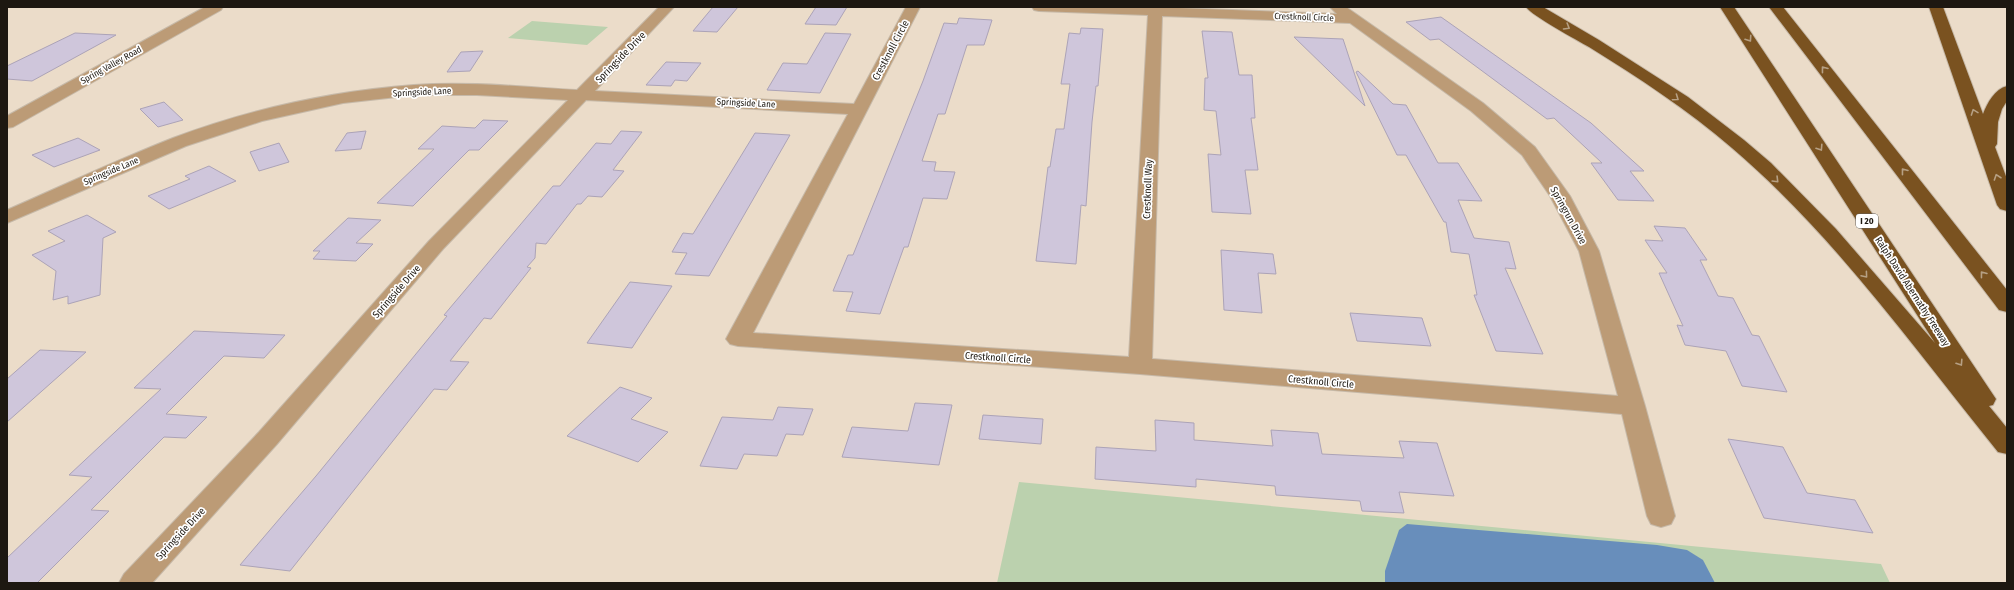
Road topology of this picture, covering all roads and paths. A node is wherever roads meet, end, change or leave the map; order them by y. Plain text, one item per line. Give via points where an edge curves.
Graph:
1 (216, 7) edge
2 (667, 7) edge
3 (913, 7) edge
4 (1039, 7) edge
5 (1337, 7) edge
6 (1533, 7) edge
7 (1727, 7) edge
8 (1776, 7) edge
9 (1936, 7) edge
10 (1155, 12) junction
11 (1353, 19) junction
12 (2007, 91) edge
13 (583, 95) junction
14 (859, 109) junction
15 (7, 123) edge
16 (1987, 149) junction
17 (2007, 205) edge
18 (7, 217) edge
19 (2007, 305) edge
20 (1140, 366) junction
21 (1633, 406) junction
22 (2007, 434) edge
23 (2007, 445) edge
24 (1661, 516) dead end
25 (134, 583) edge

1 - 15 street, Spring Valley Road
2 - 13 street, Springside Drive
3 - 14 street, Crestknoll Circle
4 - 10 street, Crestknoll Circle
5 - 11 street, Springrun Drive
6 -> 23 highway via 1632,67 1714,125 1763,166 1826,230
7 -> 22 highway, Ralph David Abernathy Freeway / I 20
19 -> 8 highway
16 -> 9 highway
10 - 11 street, Crestknoll Circle
10 - 20 street, Crestknoll Way
11 - 21 street, Springrun Drive via 1477,107 1529,150 1560,196 1589,251
12 - 16 highway via 1999,98 1988,122
13 - 14 street, Springside Lane
13 - 18 street, Springside Lane via 430,90 343,98 257,118 180,142
13 - 25 street, Springside Drive via 436,245 268,438
14 - 20 street, Crestknoll Circle via 738,339
17 -> 16 highway
20 - 21 street, Crestknoll Circle
21 - 24 street, Springrun Drive

